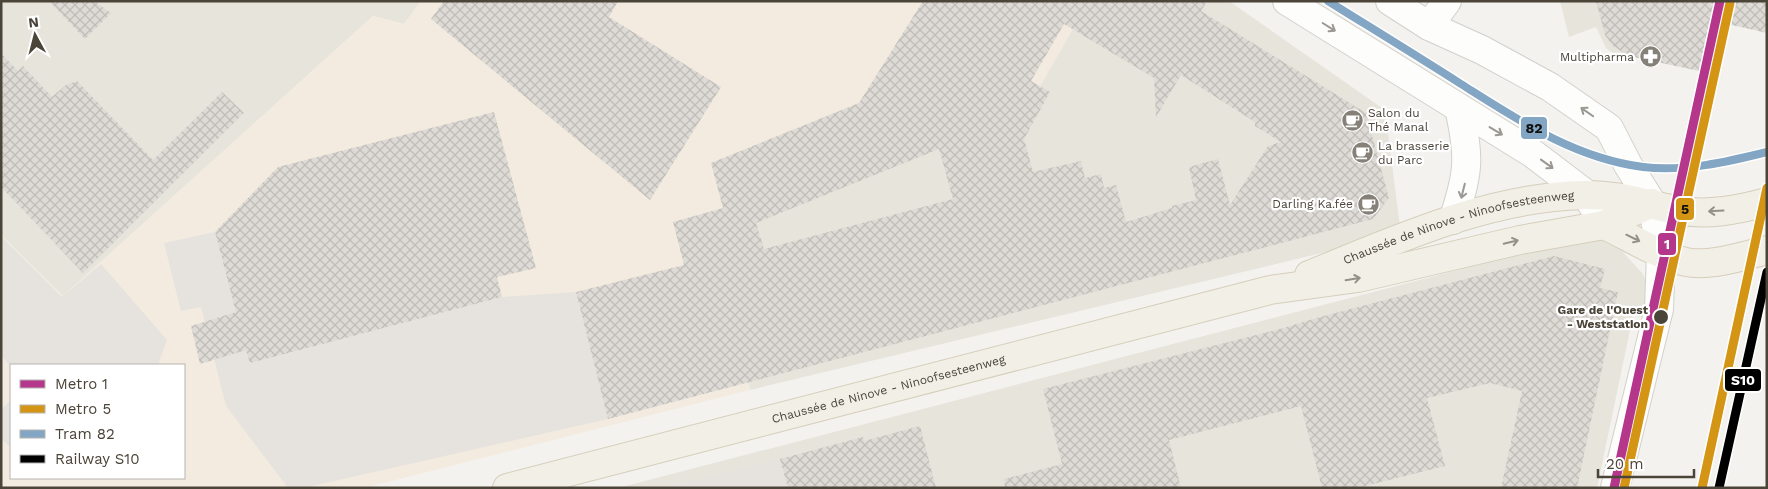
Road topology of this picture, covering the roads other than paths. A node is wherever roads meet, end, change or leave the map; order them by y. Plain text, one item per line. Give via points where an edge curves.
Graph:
1 (1287, 1) edge
2 (1390, 1) edge
3 (1447, 1) edge
4 (1430, 26) junction
5 (1459, 108) junction
6 (1586, 194) junction
7 (1652, 202) junction
8 (1767, 202) edge
9 (1453, 220) junction
10 (1604, 224) junction
11 (1767, 250) edge
12 (1661, 253) junction
13 (1270, 290) junction
14 (507, 488) edge
15 (1616, 488) edge

1 -> 5 street
2 - 4 street
3 - 4 street
7 -> 4 street via 1609,128 1550,87
5 -> 6 street via 1532,153
5 -> 9 street via 1466,138 1467,168
6 - 7 main road, Chaussée de Ninove - Ninoofsesteenweg
6 - 9 main road, Chaussée de Ninove - Ninoofsesteenweg via 1549,196
6 - 10 street
8 -> 7 main road, Chaussée de Ninove - Ninoofsesteenweg via 1737,210 1699,212 1676,210
7 - 10 main road, Chaussée de Ninove - Ninoofsesteenweg
7 - 12 street
9 - 13 main road, Chaussée de Ninove - Ninoofsesteenweg
10 -> 12 main road
13 -> 10 main road, Chaussée de Ninove - Ninoofsesteenweg via 1358,278
11 - 12 main road via 1712,261 1687,262
12 - 15 street via 1659,309
13 - 14 main road, Chaussée de Ninove - Ninoofsesteenweg

